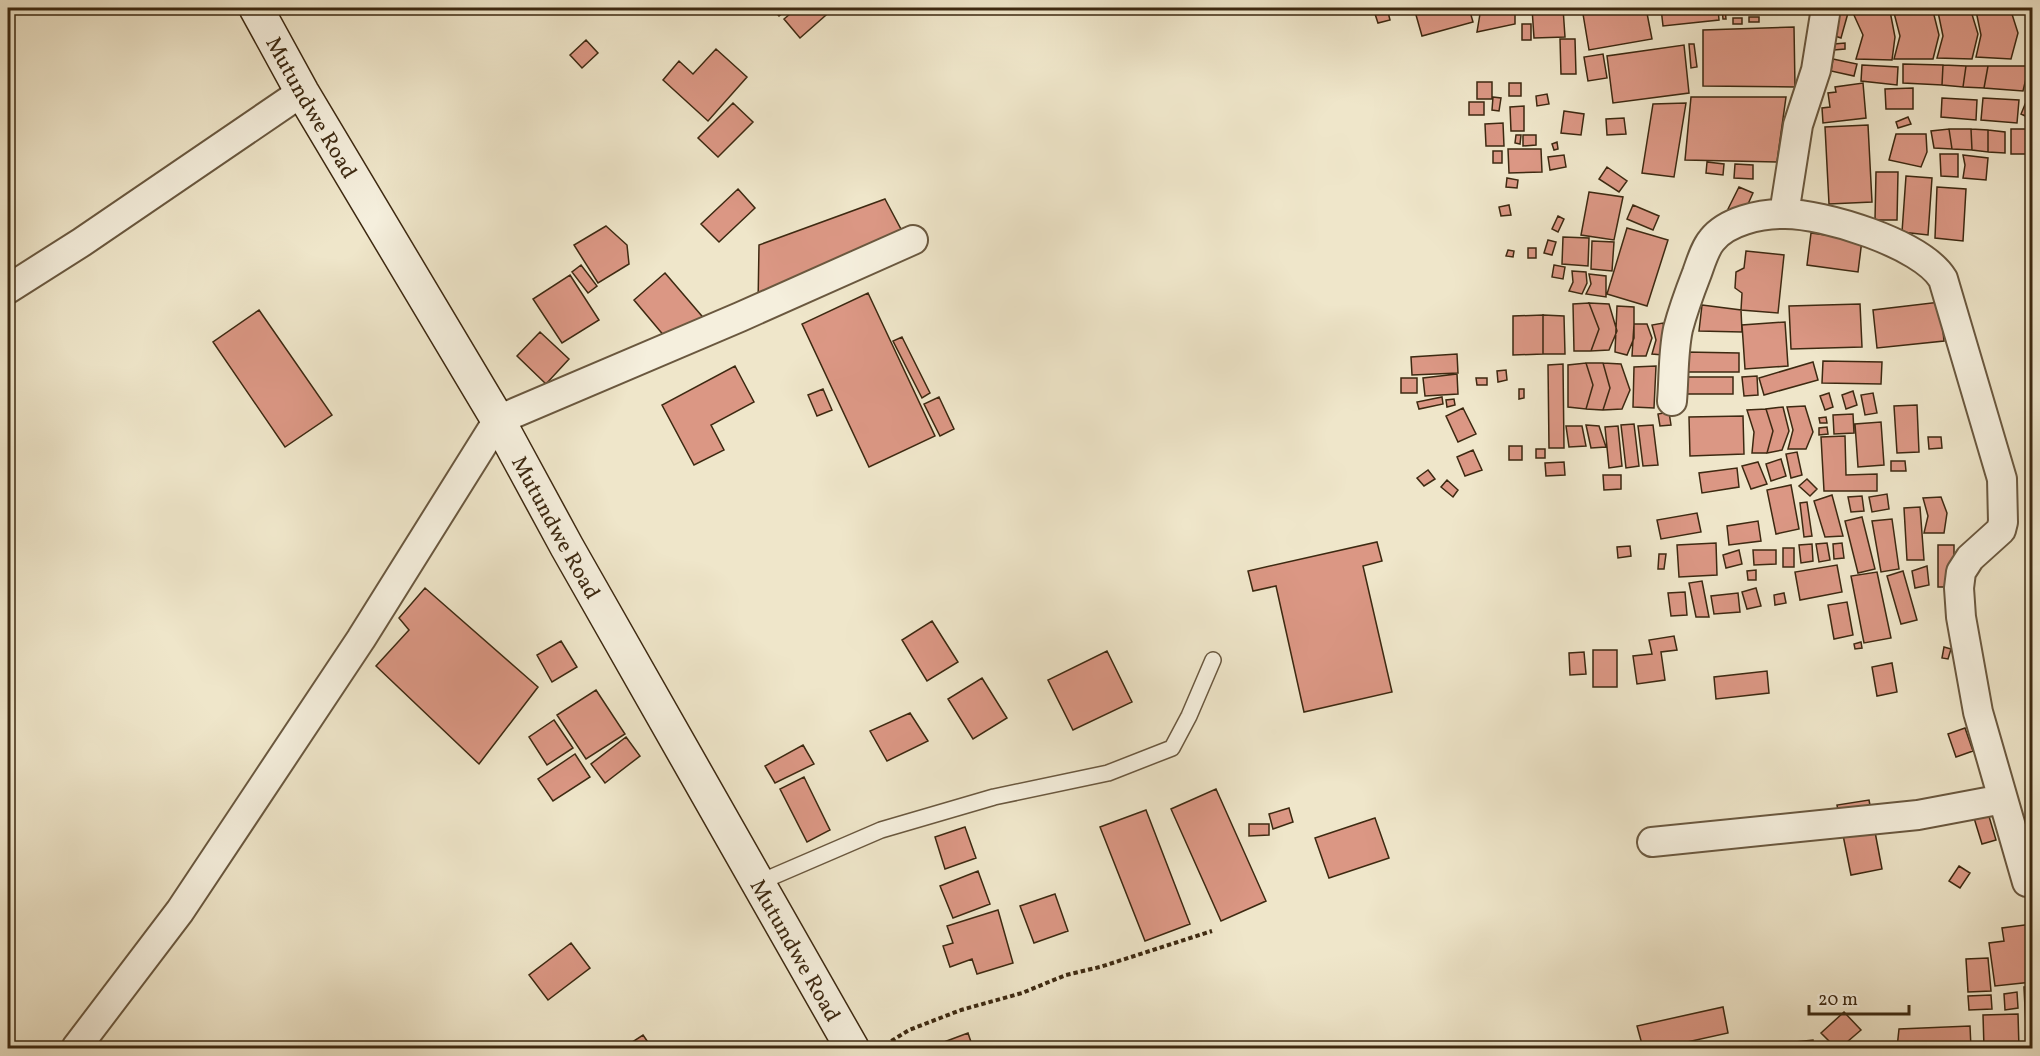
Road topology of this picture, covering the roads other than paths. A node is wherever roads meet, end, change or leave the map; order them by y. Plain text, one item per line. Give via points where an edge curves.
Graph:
1 (256, 8) edge
2 (1826, 8) edge
3 (302, 92) junction
4 (1784, 214) junction
5 (913, 240) dead end
6 (8, 289) edge
7 (1672, 401) dead end
8 (498, 420) junction
9 (1213, 660) dead end
10 (2003, 799) junction
11 (1652, 842) dead end
12 (2032, 881) edge
13 (758, 883) junction
14 (76, 1048) edge
15 (852, 1048) edge

1 - 3 main road, Mutundwe Road
2 - 4 street via 1816,70 1798,125
3 - 6 street
3 - 8 main road, Mutundwe Road
4 - 7 street via 1753,217 1725,229 1712,240 1678,331
4 - 10 street via 1879,236 1927,261 1943,279 2002,479 2001,530 1970,558 1961,572 1959,588 1978,712
5 - 8 street
8 - 13 main road, Mutundwe Road
8 - 14 street via 361,639 180,911
9 - 13 lane via 1172,748 1108,773 994,796 881,830
10 - 11 street via 1918,815
10 - 12 street via 2027,882
13 - 15 main road, Mutundwe Road

